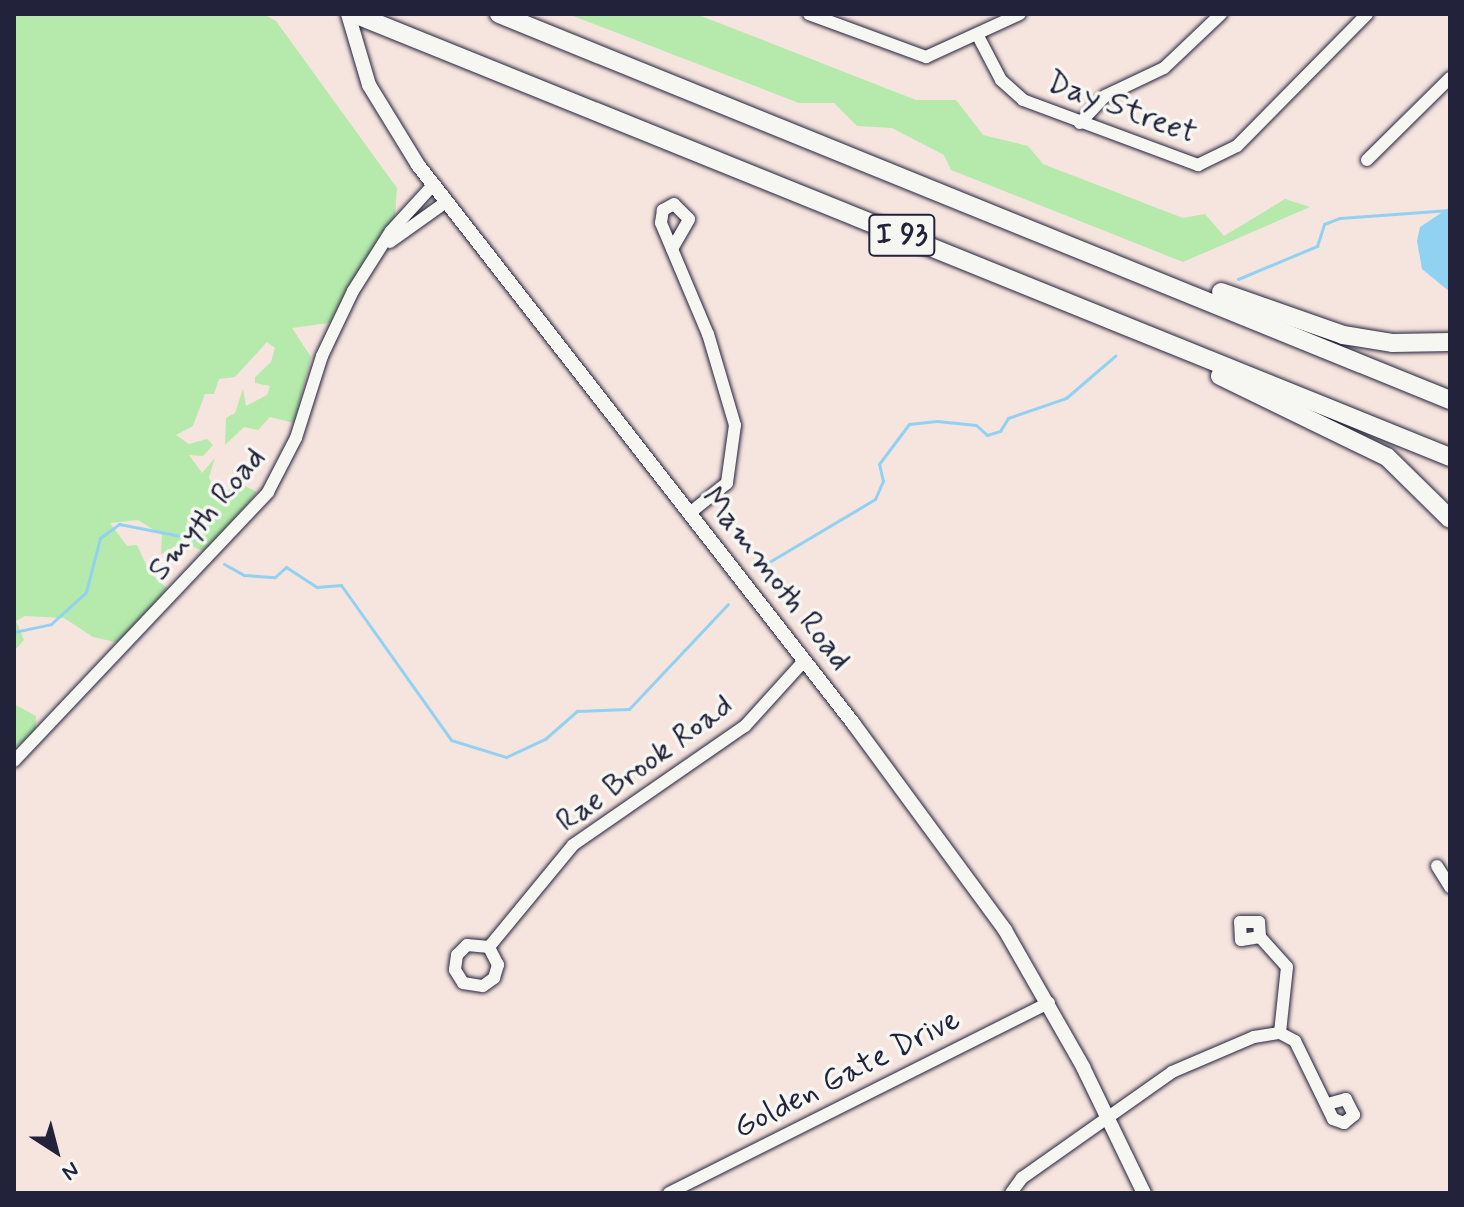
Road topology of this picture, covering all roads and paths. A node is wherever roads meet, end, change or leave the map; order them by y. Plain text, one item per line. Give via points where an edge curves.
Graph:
1 (351, 14) edge
2 (499, 14) edge
3 (809, 14) edge
4 (1020, 14) edge
5 (1221, 14) edge
6 (1367, 14) edge
7 (978, 36) junction
8 (1450, 78) edge
9 (1080, 123) junction
10 (1367, 160) dead end
11 (433, 185) junction
12 (446, 202) junction
13 (1074, 244) junction
14 (672, 249) dead end
15 (374, 258) junction
16 (1160, 339) junction
17 (1450, 342) edge
18 (1450, 400) edge
19 (1450, 457) edge
20 (690, 513) junction
21 (1450, 519) edge
22 (804, 661) junction
23 (14, 761) edge
24 (1437, 866) dead end
25 (1450, 887) edge
26 (1260, 937) dead end
27 (489, 947) dead end
28 (1049, 1003) junction
29 (1280, 1033) junction
30 (1327, 1104) dead end
31 (1108, 1118) junction
32 (669, 1193) edge
33 (1011, 1193) edge
34 (1144, 1193) edge

1 - 11 main road, Mammoth Road via 355,42 380,108
1 - 16 highway, I 93
2 - 13 highway, I 93
3 - 7 street via 917,55 935,56
4 - 7 street
5 - 9 street via 1164,68 1105,96
6 - 9 street, Day Street via 1237,146 1213,163 1185,164
7 - 9 street, Day Street via 1010,92
8 - 10 street
11 - 12 main road, Mammoth Road
11 - 15 street, Smyth Road
12 - 15 street, Smyth Road via 410,224
12 - 20 main road, Mammoth Road
13 - 17 highway via 1156,266 1343,335 1393,343
13 - 18 highway, I 93
14 - 20 street via 708,334 735,425 727,483
15 - 23 street, Smyth Road via 328,340 275,482 58,721
16 - 19 highway, I 93
16 - 21 highway via 1203,368 1387,457
20 - 22 main road, Mammoth Road
22 - 27 street, Rae Brook Road via 745,726 573,845
22 - 28 main road, Mammoth Road via 947,848
24 - 25 street
26 - 29 street via 1287,967
28 - 31 main road, Mammoth Road
28 - 32 street, Golden Gate Drive
29 - 30 street via 1301,1047
29 - 31 street via 1196,1059
31 - 33 street via 1022,1178
31 - 34 main road, Mammoth Road

